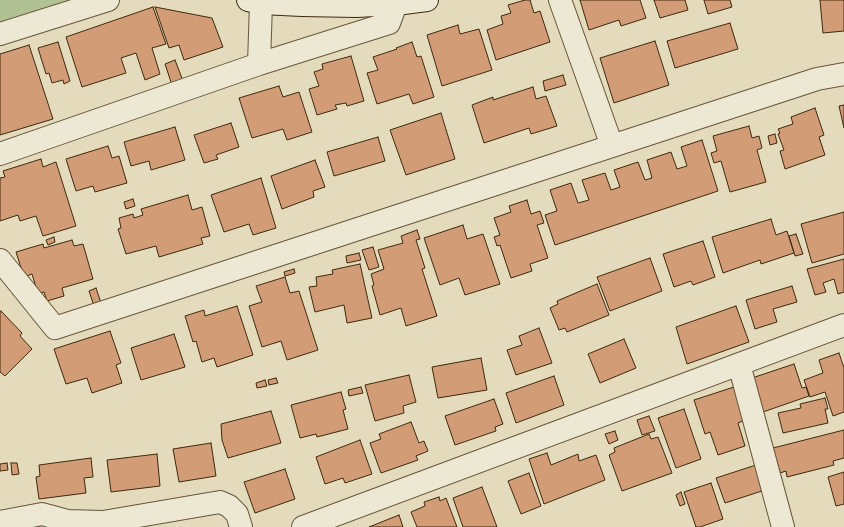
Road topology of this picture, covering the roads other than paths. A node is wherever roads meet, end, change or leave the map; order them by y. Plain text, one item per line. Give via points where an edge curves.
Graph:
1 (108, 0) edge
2 (427, 0) edge
3 (560, 0) edge
4 (254, 1) edge
5 (396, 4) junction
6 (0, 34) edge
7 (259, 64) junction
8 (844, 74) edge
9 (612, 146) junction
10 (0, 154) edge
11 (0, 260) edge
12 (844, 325) edge
13 (739, 364) junction
14 (0, 522) edge
15 (241, 527) edge
16 (303, 527) edge
17 (783, 527) edge

1 - 6 street
2 - 5 street
3 - 9 street
4 - 5 street via 310,5
4 - 7 street
5 - 7 street via 389,23
7 - 10 street
8 - 9 street via 817,79
9 - 11 street via 55,328
12 - 13 street
13 - 16 street
13 - 17 street
14 - 15 street via 42,514 68,521 103,522 220,502 229,506 236,514

